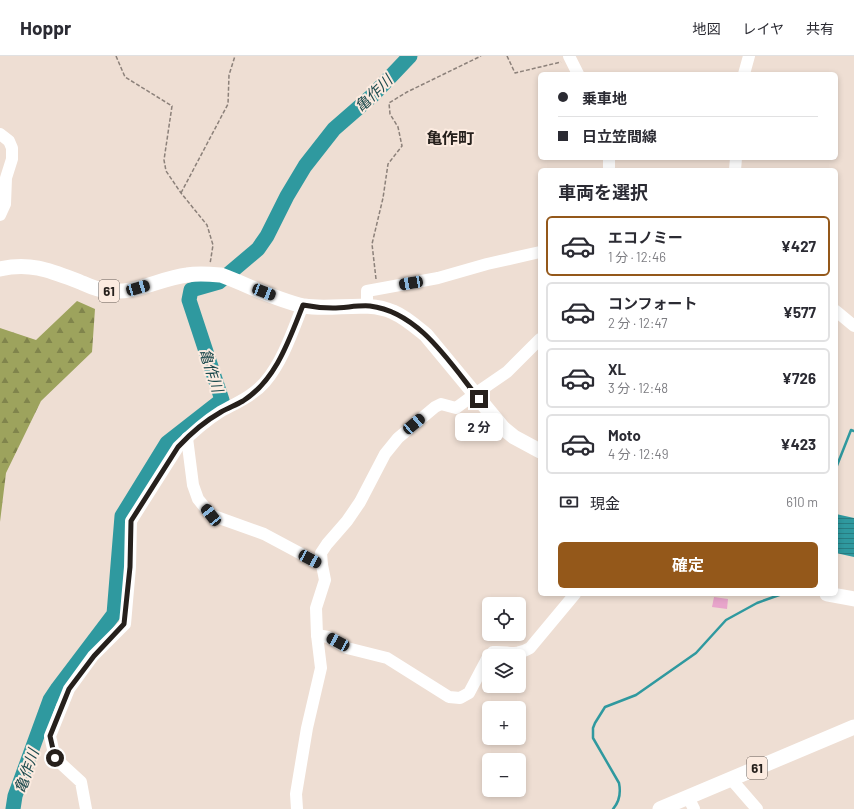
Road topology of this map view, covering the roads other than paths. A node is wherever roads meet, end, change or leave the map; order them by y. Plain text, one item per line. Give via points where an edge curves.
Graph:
1 (749, 56) edge
2 (570, 58) edge
3 (577, 72) edge
4 (745, 72) edge
5 (0, 134) edge
6 (0, 214) edge
7 (538, 252) edge
8 (0, 269) edge
9 (303, 305) junction
10 (367, 306) junction
11 (838, 313) edge
12 (854, 326) edge
13 (538, 341) edge
14 (475, 394) junction
15 (187, 438) junction
16 (538, 450) edge
17 (322, 565) junction
18 (573, 596) edge
19 (838, 596) edge
20 (854, 599) edge
21 (317, 635) junction
22 (854, 727) edge
23 (731, 779) junction
24 (691, 803) edge
25 (86, 809) edge
26 (297, 809) edge
27 (660, 809) edge
28 (757, 809) edge

1 - 4 street
2 - 3 street
5 - 6 street via 9,141 12,159 6,178 5,204
7 - 10 street via 438,278 367,291
8 - 9 main road, 61 via 39,267 109,292 130,290 186,275 219,275
9 - 10 main road, 61 via 334,308
9 - 15 street via 288,342 265,382 244,400 203,423
10 - 14 main road, 61 via 393,312 426,335
11 - 12 street
13 - 14 street via 507,372
14 - 16 main road, 61 via 503,428
14 - 17 street via 456,408 441,404 435,407 398,438 385,454 360,502 321,553
15 - 17 street via 193,485 198,499 211,515 264,534
15 - 25 street via 178,447 131,521 130,567 124,624 94,656 69,689 50,736 55,758 81,782
17 - 21 street via 325,580 316,608
18 - 21 street via 530,648 516,654 493,652 469,693 460,698 449,698 387,658 347,648 328,637
19 - 20 main road
21 - 26 street via 321,668 307,728 296,794
22 - 23 main road, 61
23 - 24 main road, 61
23 - 28 street
24 - 27 main road, 61

